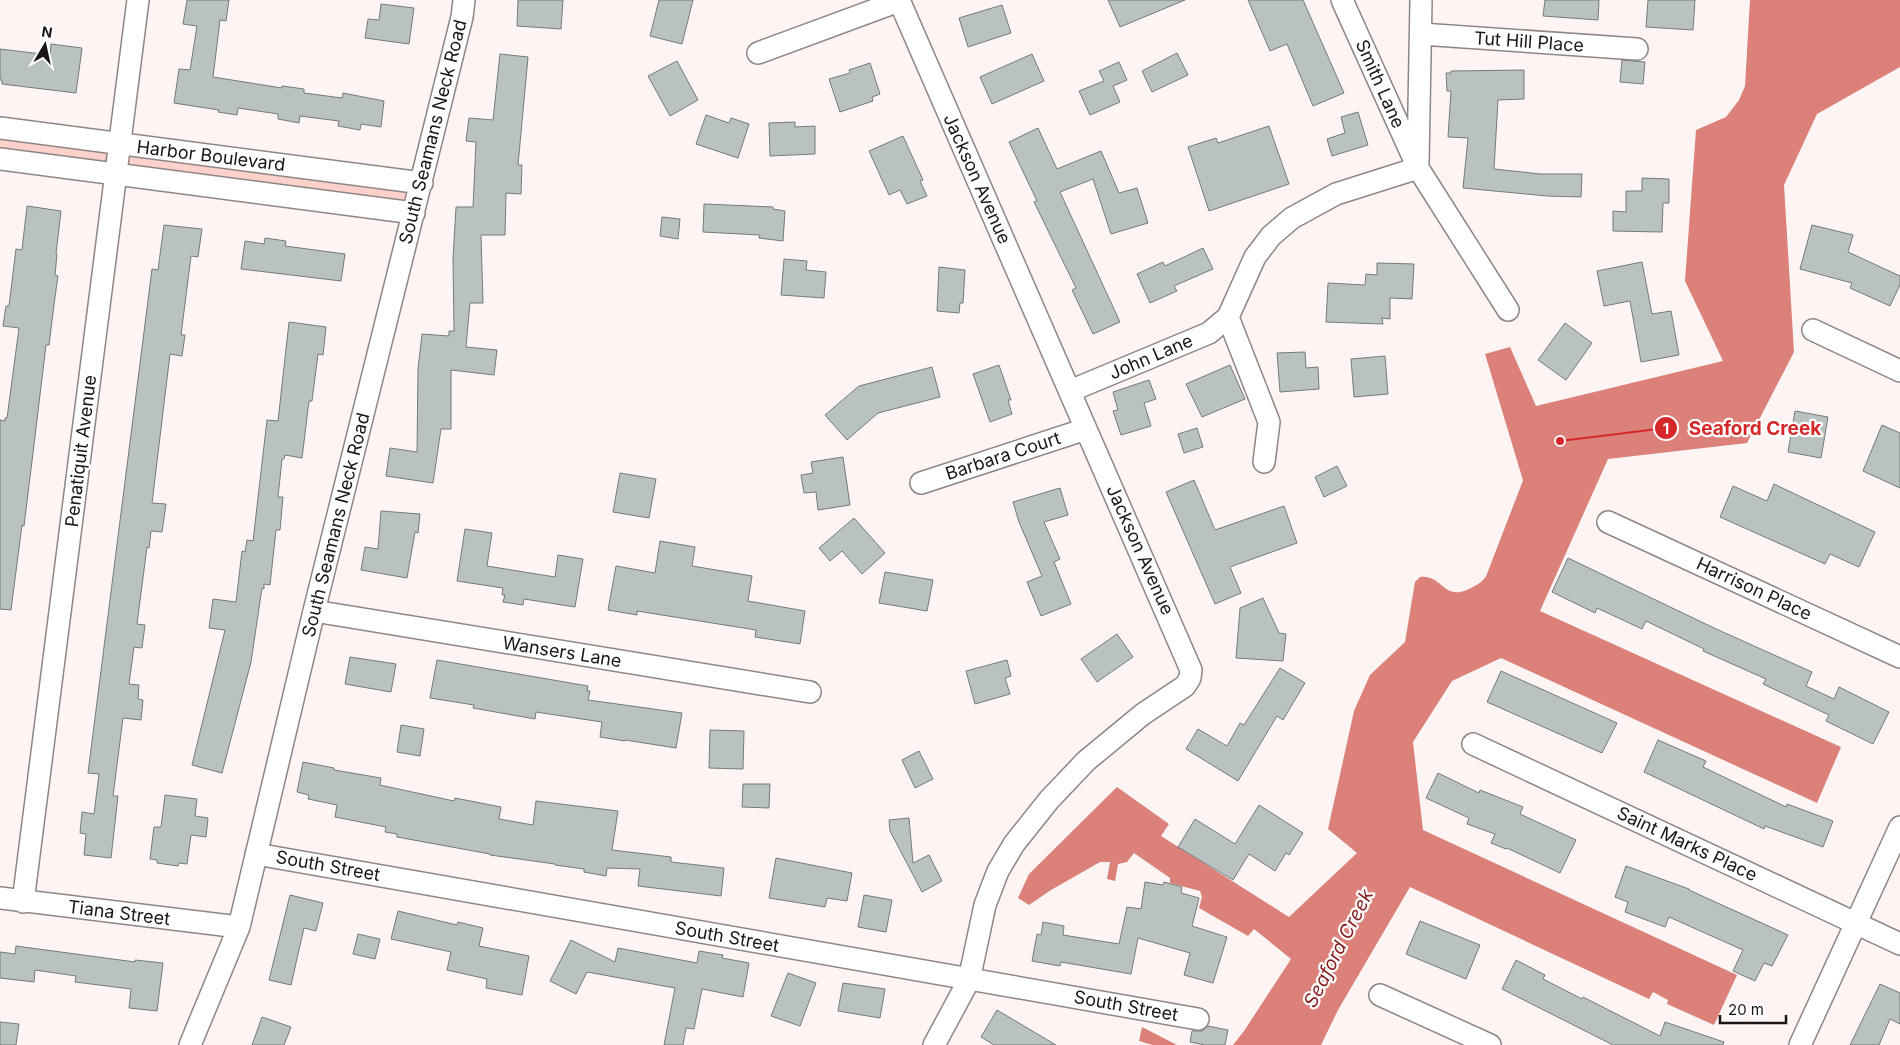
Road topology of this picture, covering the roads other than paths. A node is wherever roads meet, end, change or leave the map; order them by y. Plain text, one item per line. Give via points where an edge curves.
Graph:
1 (138, 0) edge
2 (464, 0) edge
3 (1342, 0) edge
4 (1421, 0) edge
5 (899, 1) edge
6 (1422, 34) junction
7 (1637, 49) dead end
8 (758, 53) dead end
9 (0, 128) edge
10 (120, 144) junction
11 (0, 159) edge
12 (1418, 168) junction
13 (117, 174) junction
14 (422, 183) junction
15 (414, 213) junction
16 (1508, 310) dead end
17 (1228, 317) junction
18 (1813, 330) dead end
19 (1900, 371) edge
20 (1070, 391) junction
21 (1086, 429) junction
22 (1264, 462) dead end
23 (921, 484) dead end
24 (1608, 522) dead end
25 (314, 611) junction
26 (1900, 657) edge
27 (810, 692) dead end
28 (1473, 744) dead end
29 (1900, 827) edge
30 (256, 854) junction
31 (0, 898) edge
32 (23, 902) junction
33 (1856, 923) junction
34 (239, 927) junction
35 (1900, 944) edge
36 (969, 980) junction
37 (1380, 995) dead end
38 (1198, 1019) dead end
39 (190, 1045) edge
40 (934, 1045) edge
41 (1490, 1045) edge
42 (1800, 1045) edge

1 - 10 street, Penatiquit Avenue
2 - 14 street, South Seamans Neck Road
3 - 12 street, Smith Lane
4 - 6 street
5 - 8 street
5 - 20 street, Jackson Avenue
6 - 7 street, Tut Hill Place
6 - 12 street
9 - 10 street, Harbor Boulevard
10 - 13 street, Penatiquit Avenue
10 - 14 street, Harbor Boulevard
11 - 13 street, Harbor Boulevard
12 - 16 street, Smith Lane
12 - 17 street, John Lane via 1336,194 1292,218 1271,236 1256,257
13 - 15 street, Harbor Boulevard
13 - 32 street, Penatiquit Avenue
14 - 15 street, South Seamans Neck Road
15 - 25 street, South Seamans Neck Road
17 - 20 street, John Lane via 1209,333
17 - 22 street via 1269,422
18 - 19 street
20 - 21 street, Jackson Avenue
21 - 23 street, Barbara Court
21 - 36 street, Jackson Avenue via 1183,648 1191,670 1190,678 1185,686 1143,714 1086,761 1014,844 998,870 985,905
24 - 26 street, Harrison Place
25 - 27 street, Wansers Lane
25 - 30 street, South Seamans Neck Road
28 - 33 street, Saint Marks Place
29 - 33 street
30 - 34 street, South Seamans Neck Road
30 - 36 street, South Street
31 - 32 street, Tiana Street
32 - 34 street, Tiana Street
33 - 35 street, Saint Marks Place
33 - 42 street
34 - 39 street, South Seamans Neck Road
36 - 38 street, South Street
36 - 40 street, Jackson Avenue
37 - 41 street

